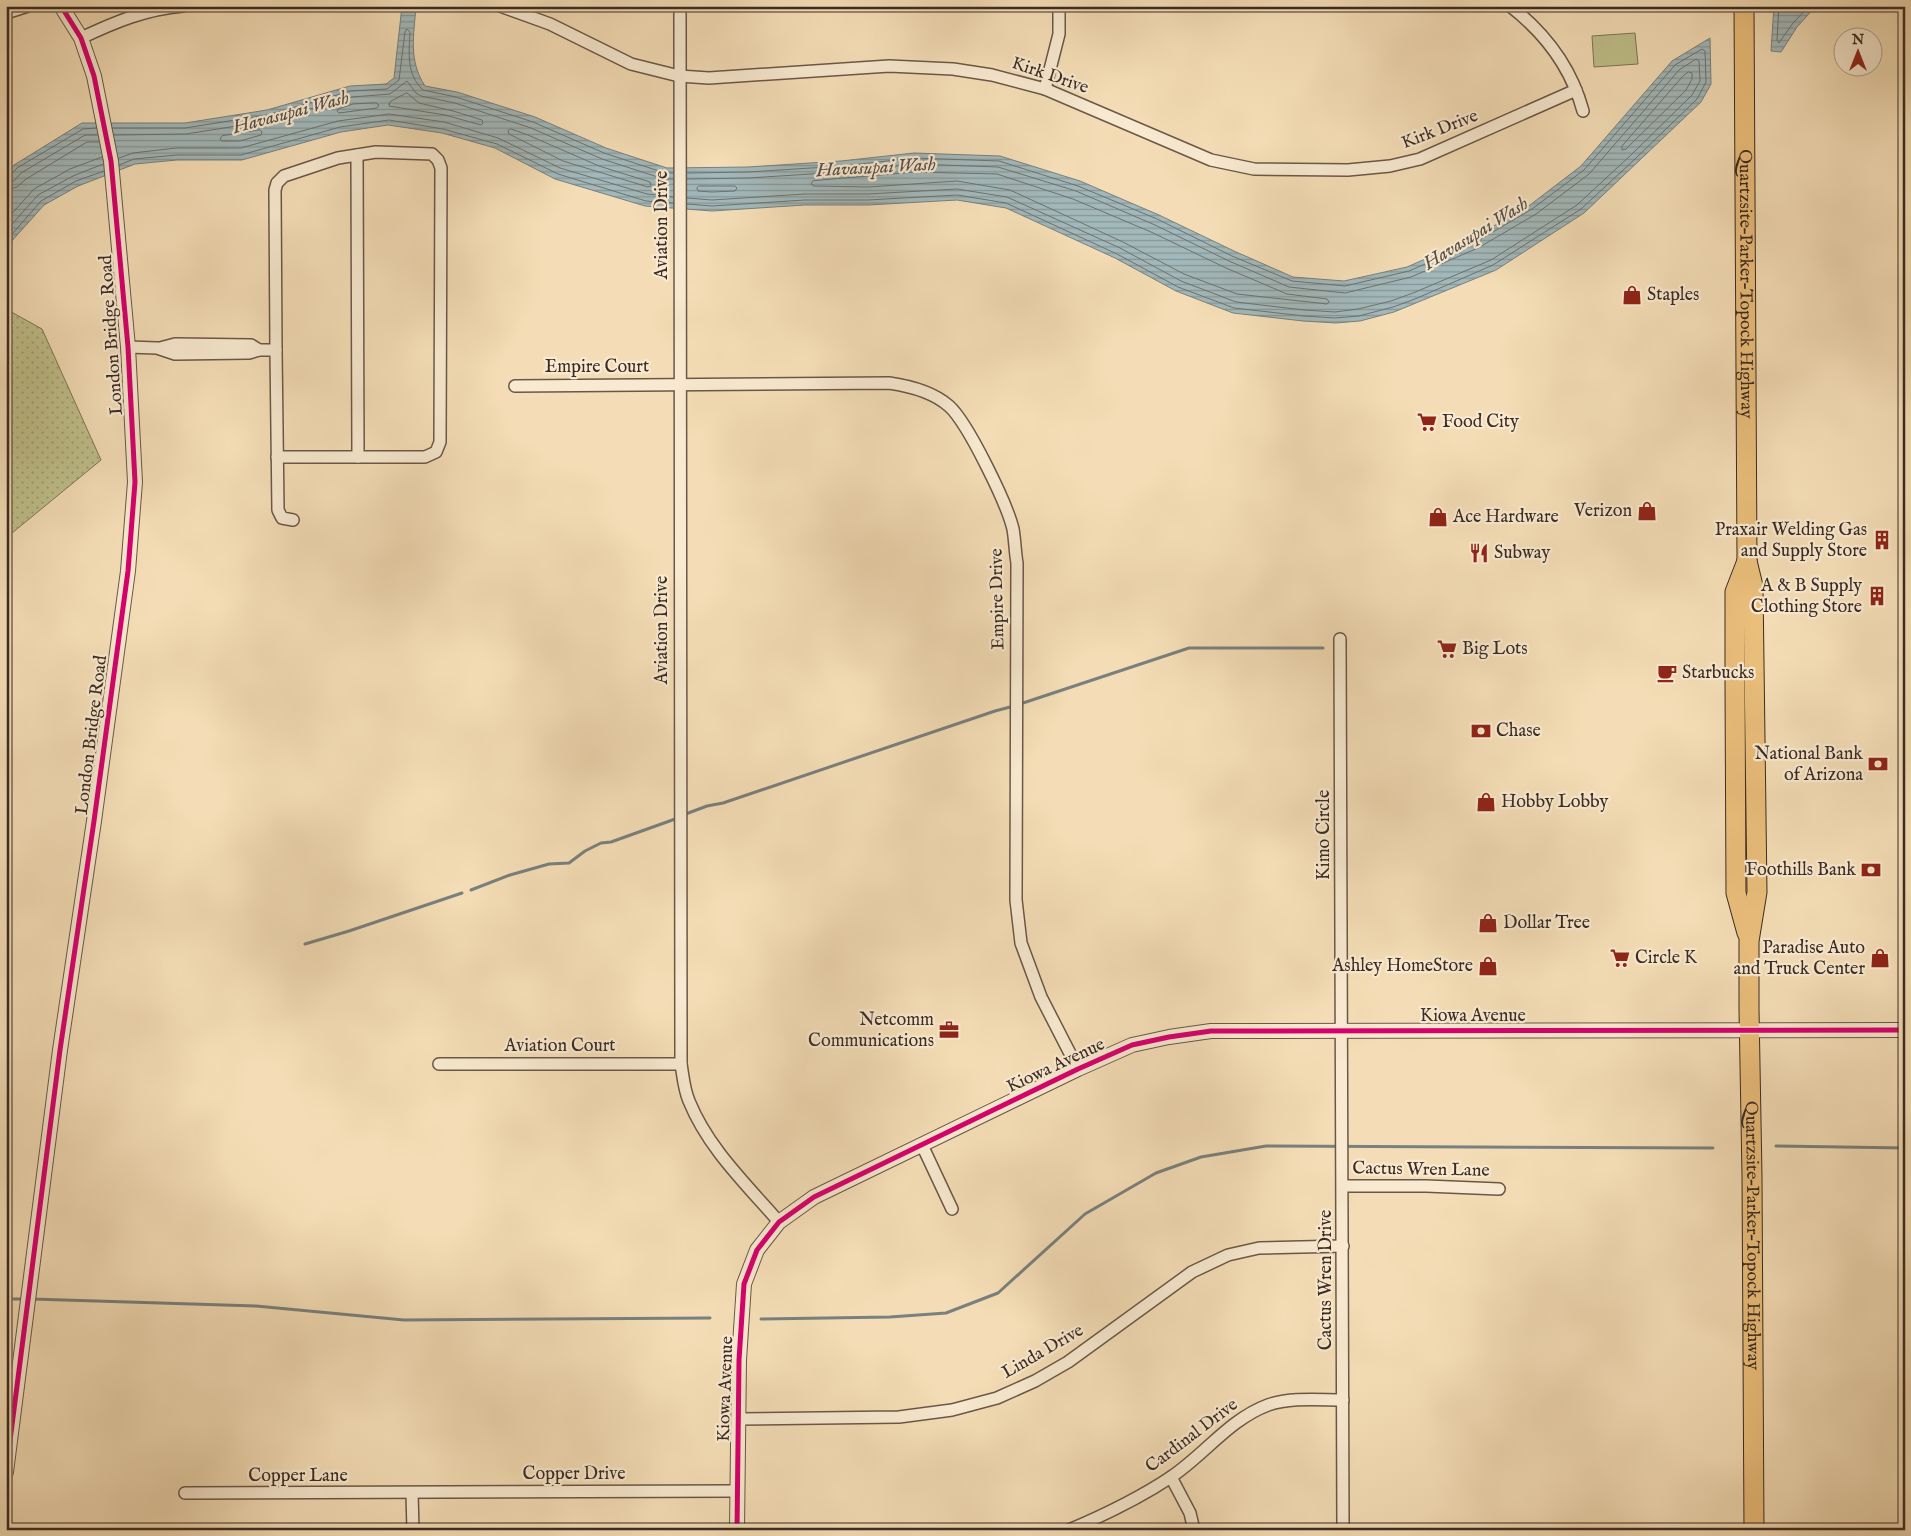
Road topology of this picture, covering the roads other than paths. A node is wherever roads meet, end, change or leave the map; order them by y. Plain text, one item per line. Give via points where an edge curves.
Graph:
1 (28, 6) edge
2 (61, 6) edge
3 (183, 6) edge
4 (500, 6) edge
5 (680, 6) edge
6 (1059, 6) edge
7 (1510, 6) edge
8 (1744, 6) edge
9 (6, 13) edge
10 (81, 38) junction
11 (679, 76) junction
12 (1045, 88) junction
13 (1576, 90) junction
14 (1583, 111) dead end
15 (357, 154) junction
16 (128, 347) junction
17 (276, 350) junction
18 (679, 384) junction
19 (515, 386) dead end
20 (277, 457) junction
21 (358, 457) junction
22 (293, 520) dead end
23 (1340, 639) dead end
24 (1343, 1030) junction
25 (1905, 1030) edge
26 (1749, 1031) junction
27 (439, 1064) dead end
28 (681, 1064) junction
29 (1078, 1069) junction
30 (922, 1145) junction
31 (1343, 1186) junction
32 (1499, 1189) dead end
33 (952, 1209) dead end
34 (779, 1222) junction
35 (1343, 1246) junction
36 (1343, 1400) junction
37 (738, 1419) junction
38 (6, 1472) edge
39 (1171, 1477) junction
40 (737, 1491) junction
41 (184, 1493) dead end
42 (412, 1493) junction
43 (413, 1530) edge
44 (738, 1530) edge
45 (1069, 1530) edge
46 (1194, 1530) edge
47 (1343, 1530) edge
48 (1754, 1530) edge

1 - 9 street
2 - 10 street, London Bridge Road
3 - 10 street via 131,16
4 - 11 street, Kirk Drive via 550,24 631,64
5 - 11 street, Aviation Drive
6 - 12 street via 1059,34
7 - 13 street via 1547,41 1566,68
8 - 26 highway, Quartzsite–Parker–Topock Highway via 1747,561 1736,592 1736,893 1749,941
10 - 16 street, London Bridge Road via 94,76 111,161
11 - 12 street, Kirk Drive via 709,78 889,66 953,69
11 - 18 street, Aviation Drive
12 - 13 street, Kirk Drive via 1210,160 1254,169 1348,170 1420,160
13 - 14 street
15 - 17 street via 284,176 277,183
15 - 21 street
15 - 21 street via 432,154 441,168 440,442 436,452 425,458
16 - 17 street via 251,345 259,350
16 - 38 street, London Bridge Road via 135,482 128,571 67,1001
17 - 20 street
18 - 19 street, Empire Court
18 - 28 street, Aviation Drive
18 - 29 street, Empire Drive via 889,382 928,393 950,407 966,429 1003,501 1013,529 1017,563 1016,900 1022,943 1041,997
20 - 21 street
20 - 22 street via 278,510 282,518
23 - 24 street, Kimo Circle
24 - 26 street, Kiowa Avenue
24 - 29 street, Kiowa Avenue via 1211,1031 1169,1037 1132,1045
24 - 31 street, Cactus Wren Drive
25 - 26 street, Kiowa Avenue
26 - 48 highway, Quartzsite–Parker–Topock Highway
27 - 28 street, Aviation Court
28 - 34 street, Aviation Drive via 688,1100 704,1132
29 - 30 street, Kiowa Avenue
30 - 33 street
30 - 34 street, Kiowa Avenue via 814,1197
31 - 32 street, Cactus Wren Lane
31 - 35 street, Cactus Wren Drive
34 - 37 street, Kiowa Avenue via 757,1250 744,1284
35 - 36 street, Cactus Wren Drive
35 - 37 street, Linda Drive via 1260,1248 1228,1255 1192,1272 1068,1362 997,1398 952,1410 899,1416
36 - 39 street, Cardinal Drive via 1290,1400 1268,1405 1245,1416
36 - 47 street, Cactus Wren Drive
37 - 40 street, Kiowa Avenue
39 - 45 street, Cardinal Drive
39 - 46 street via 1190,1513
40 - 42 street, Copper Drive
40 - 44 street, Kiowa Avenue
41 - 42 street, Copper Lane
42 - 43 street

